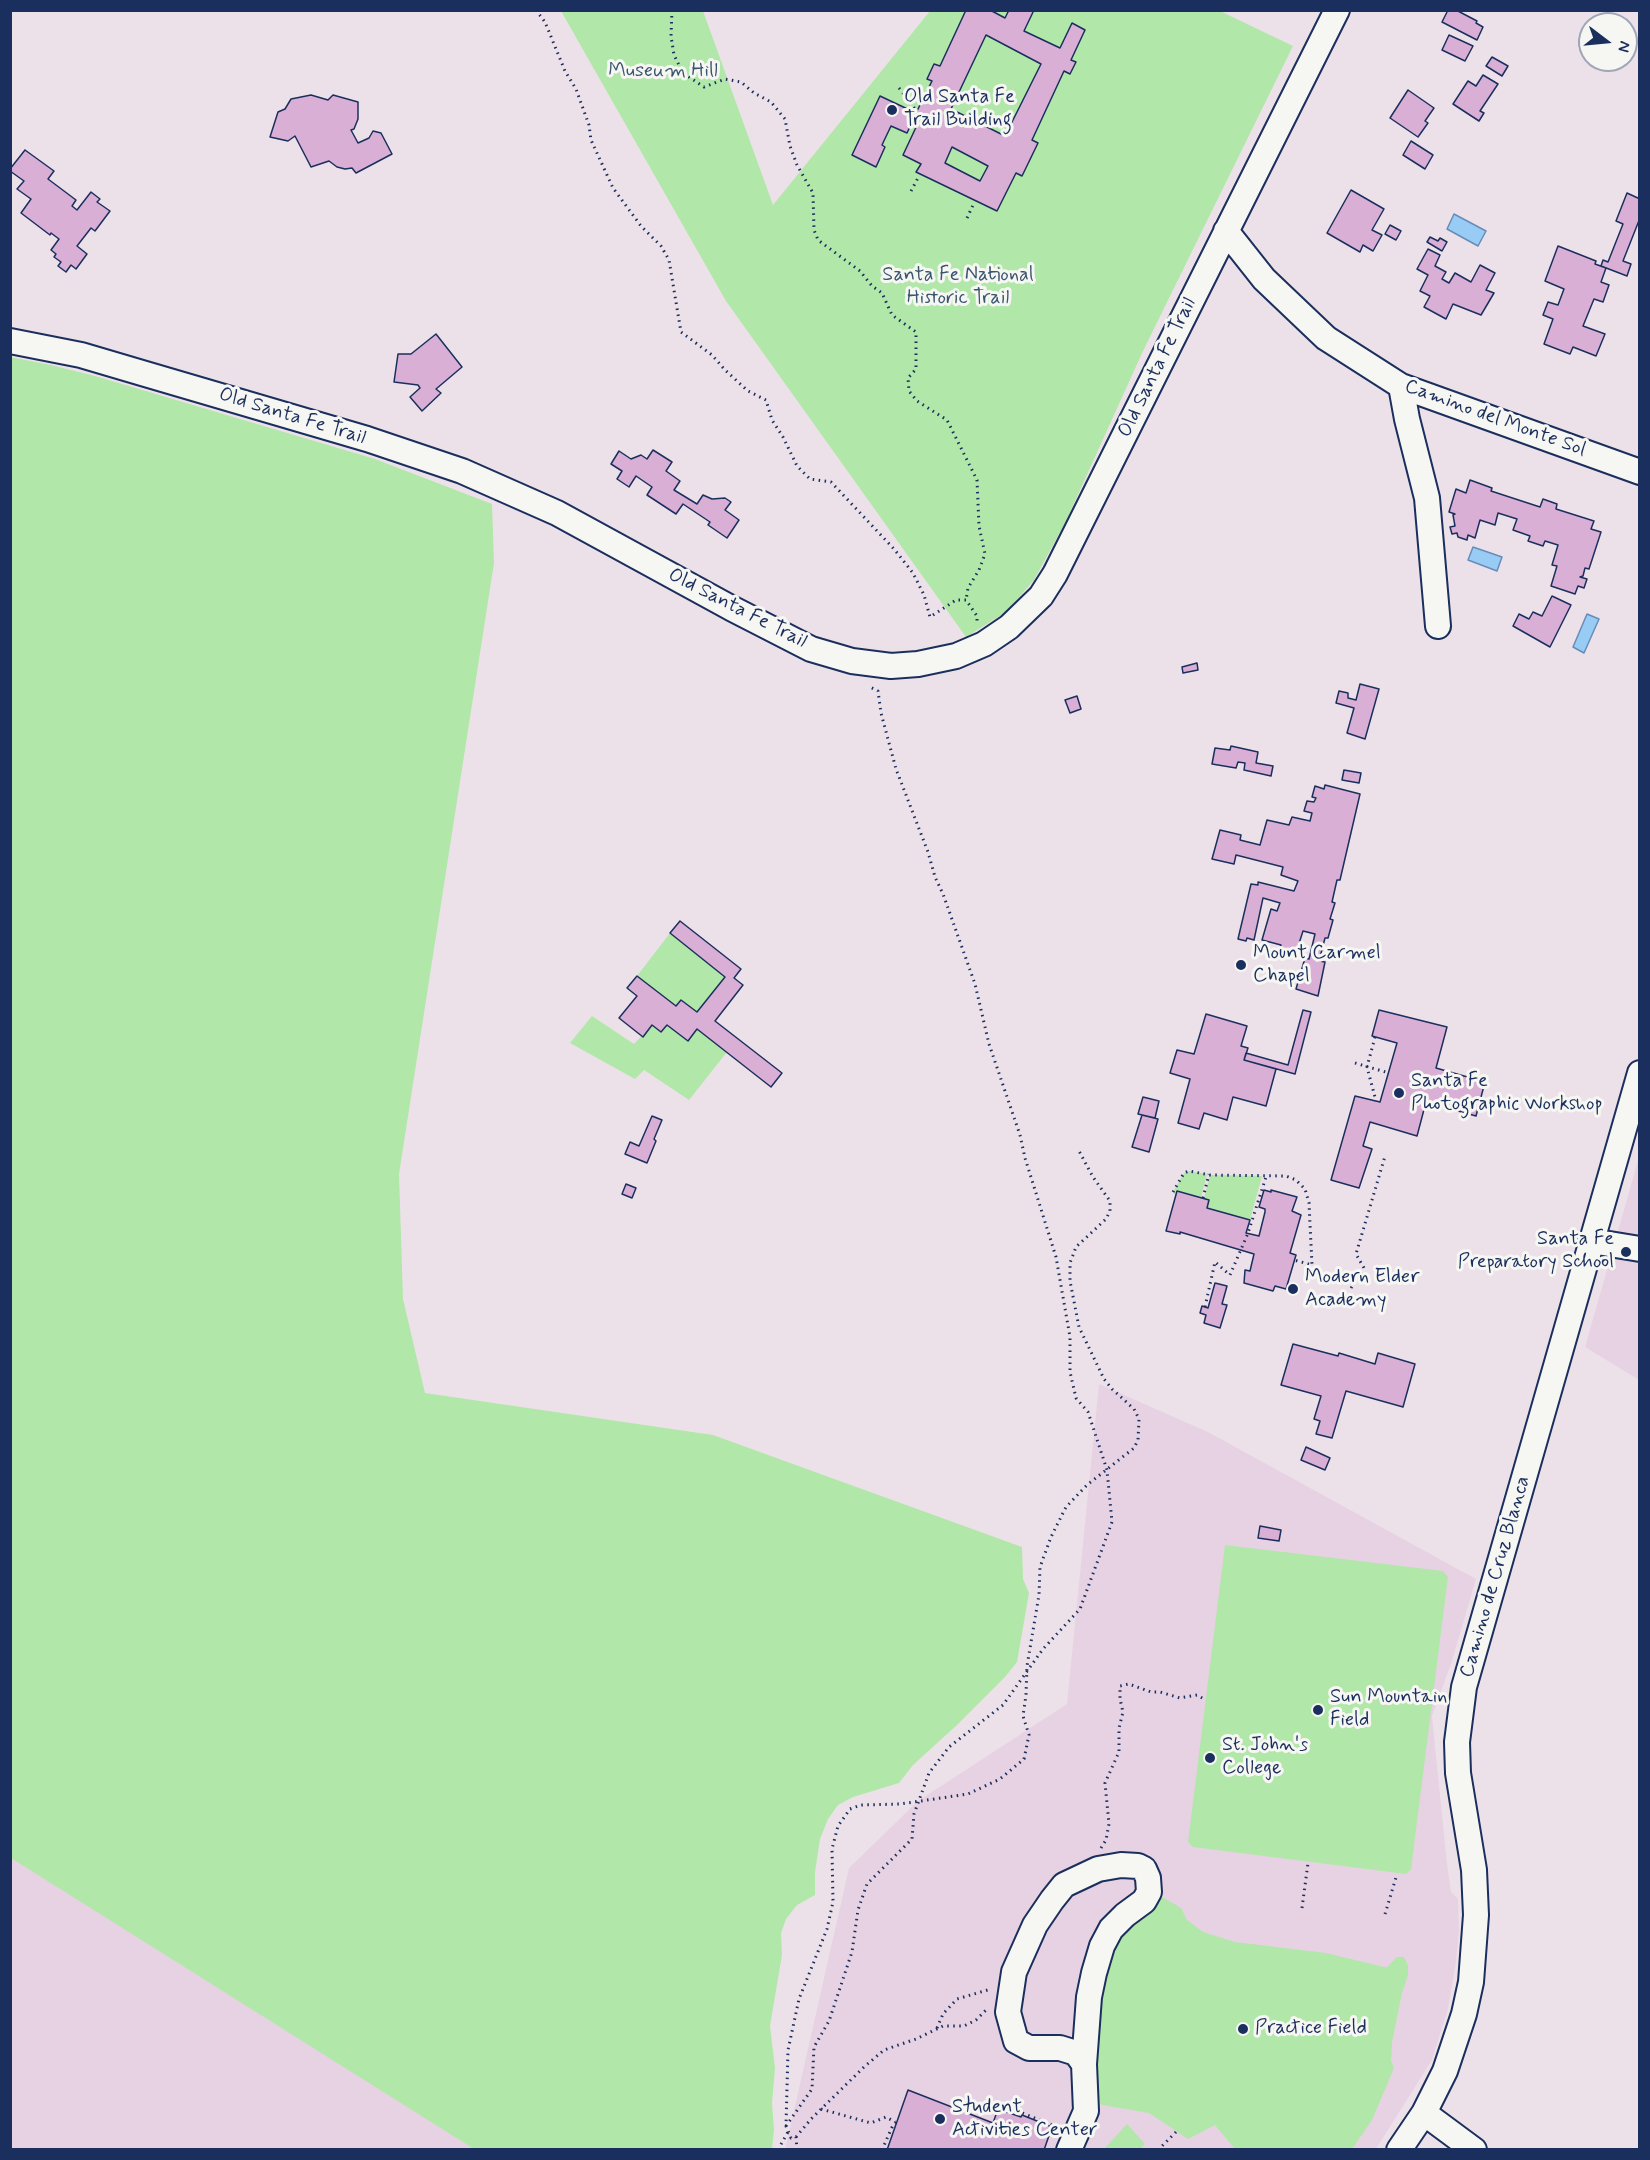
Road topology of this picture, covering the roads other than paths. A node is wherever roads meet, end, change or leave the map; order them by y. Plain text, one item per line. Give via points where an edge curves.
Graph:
1 (1337, 10) edge
2 (1226, 231) junction
3 (10, 341) edge
4 (1401, 386) junction
5 (1640, 472) edge
6 (1438, 627) dead end
7 (1640, 1073) edge
8 (1591, 1241) junction
9 (1640, 1249) edge
10 (1084, 2064) junction
11 (1424, 2113) junction
12 (1069, 2150) edge
13 (1399, 2150) edge
14 (1474, 2150) edge

1 - 2 street, Old Santa Fe Trail
2 - 3 street, Old Santa Fe Trail via 1055,574 1010,627 956,656 918,664 868,664 811,649 557,513 462,471 121,367
2 - 4 street, Camino del Monte Sol via 1264,279 1326,338
4 - 5 street, Camino del Monte Sol
4 - 6 street via 1427,498
7 - 8 street, Camino de Cruz Blanca
8 - 9 street
8 - 11 street, Camino de Cruz Blanca via 1464,1688 1457,1742 1474,1870 1475,1950 1464,2014 1445,2072
10 - 10 street via 1089,1997 1102,1946 1111,1929 1149,1892 1149,1878 1138,1866 1098,1869 1064,1885 1035,1925 1014,1972 1008,2012 1016,2040 1029,2048 1060,2048 1076,2053
10 - 12 street via 1086,2110
11 - 13 street, Camino de Cruz Blanca
11 - 14 street

